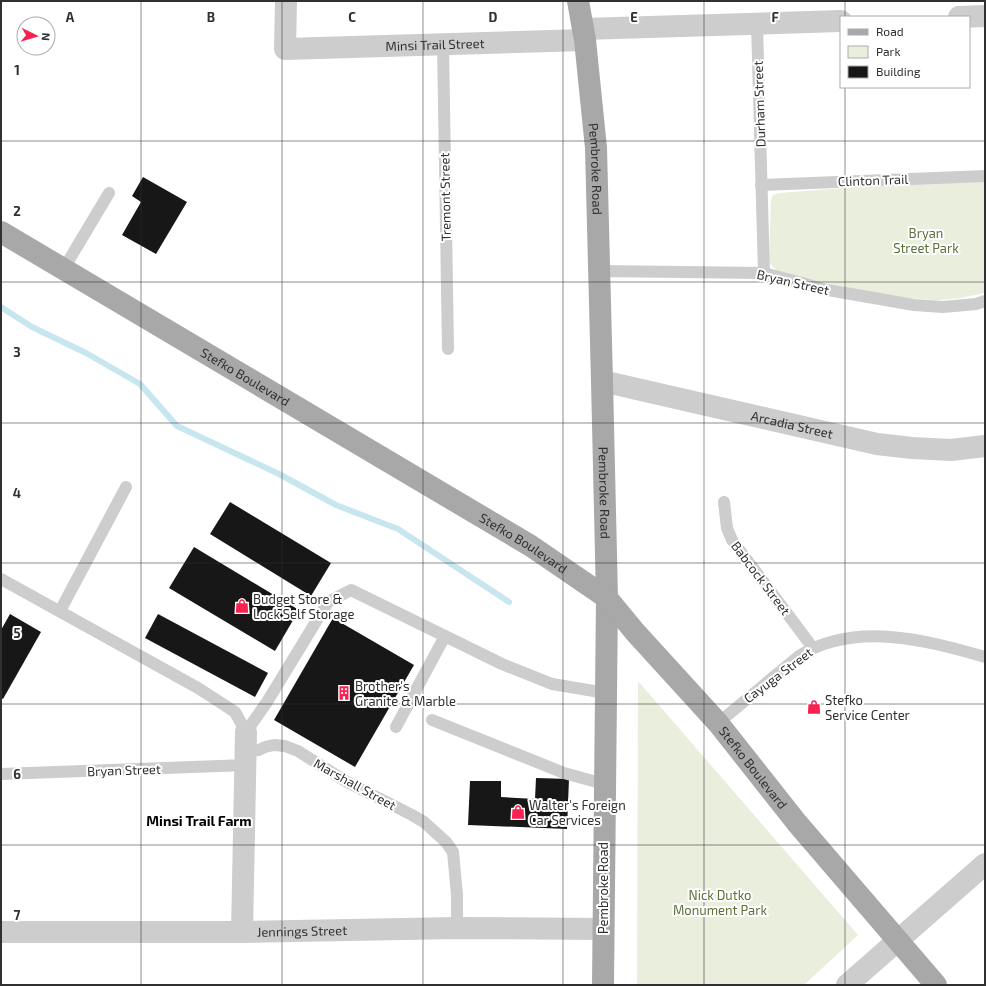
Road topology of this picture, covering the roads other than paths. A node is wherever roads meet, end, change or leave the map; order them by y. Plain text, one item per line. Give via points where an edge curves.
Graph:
1 (286, 1) edge
2 (578, 1) edge
3 (985, 16) edge
4 (970, 17) edge
5 (840, 21) edge
6 (757, 24) junction
7 (584, 34) junction
8 (443, 44) junction
9 (985, 176) edge
10 (761, 185) junction
11 (109, 193) dead end
12 (1, 232) edge
13 (63, 270) junction
14 (599, 271) junction
15 (764, 272) junction
16 (985, 301) edge
17 (448, 349) dead end
18 (602, 381) junction
19 (985, 446) edge
20 (126, 487) dead end
21 (724, 502) dead end
22 (1, 579) edge
23 (607, 598) junction
24 (60, 611) junction
25 (445, 636) junction
26 (813, 648) junction
27 (985, 656) edge
28 (606, 693) junction
29 (432, 720) dead end
30 (718, 723) junction
31 (396, 727) dead end
32 (246, 750) junction
33 (1, 774) edge
34 (604, 784) junction
35 (985, 864) edge
36 (456, 928) junction
37 (603, 929) junction
38 (1, 932) edge
39 (242, 932) junction
40 (898, 941) junction
41 (603, 985) edge
42 (847, 985) edge
43 (936, 985) edge

1 - 8 street, Minsi Trail Street via 285,49
2 - 7 main road, Pembroke Road
3 - 4 street
5 - 6 street, Minsi Trail Street
6 - 7 street, Minsi Trail Street
6 - 10 lane, Durham Street
7 - 8 street, Minsi Trail Street
7 - 14 main road, Pembroke Road via 596,148
8 - 17 lane, Tremont Street
9 - 10 lane, Clinton Trail
10 - 15 lane, Durham Street
11 - 13 lane
12 - 13 main road, Stefko Boulevard
13 - 23 main road, Stefko Boulevard via 531,546
14 - 15 lane, Bryan Street
14 - 18 main road, Pembroke Road
15 - 16 lane, Bryan Street via 828,290 914,305 943,307
18 - 19 street, Arcadia Street via 877,444 951,450
18 - 23 main road, Pembroke Road
20 - 24 lane
21 - 26 lane, Babcock Street via 727,528 732,540
22 - 24 lane
23 - 28 main road, Pembroke Road
23 - 30 main road, Stefko Boulevard
24 - 32 lane via 198,688 235,712
25 - 28 lane via 502,664 552,684
25 - 31 lane
25 - 32 lane via 351,590 328,602 267,702
26 - 27 lane, Cayuga Street via 847,638 892,638 940,645
26 - 30 lane, Cayuga Street via 799,656
28 - 34 main road, Pembroke Road
29 - 34 lane via 564,773
30 - 40 main road, Stefko Boulevard via 797,823
32 - 33 lane, Bryan Street
32 - 36 lane, Marshall Street via 259,750 274,745 298,751 347,782 424,822 453,852 457,895
32 - 39 street
34 - 37 main road, Pembroke Road
35 - 40 street
36 - 37 street, Jennings Street
36 - 39 street, Jennings Street
37 - 41 main road, Pembroke Road
38 - 39 street, Jennings Street
40 - 42 street
40 - 43 main road, Stefko Boulevard

